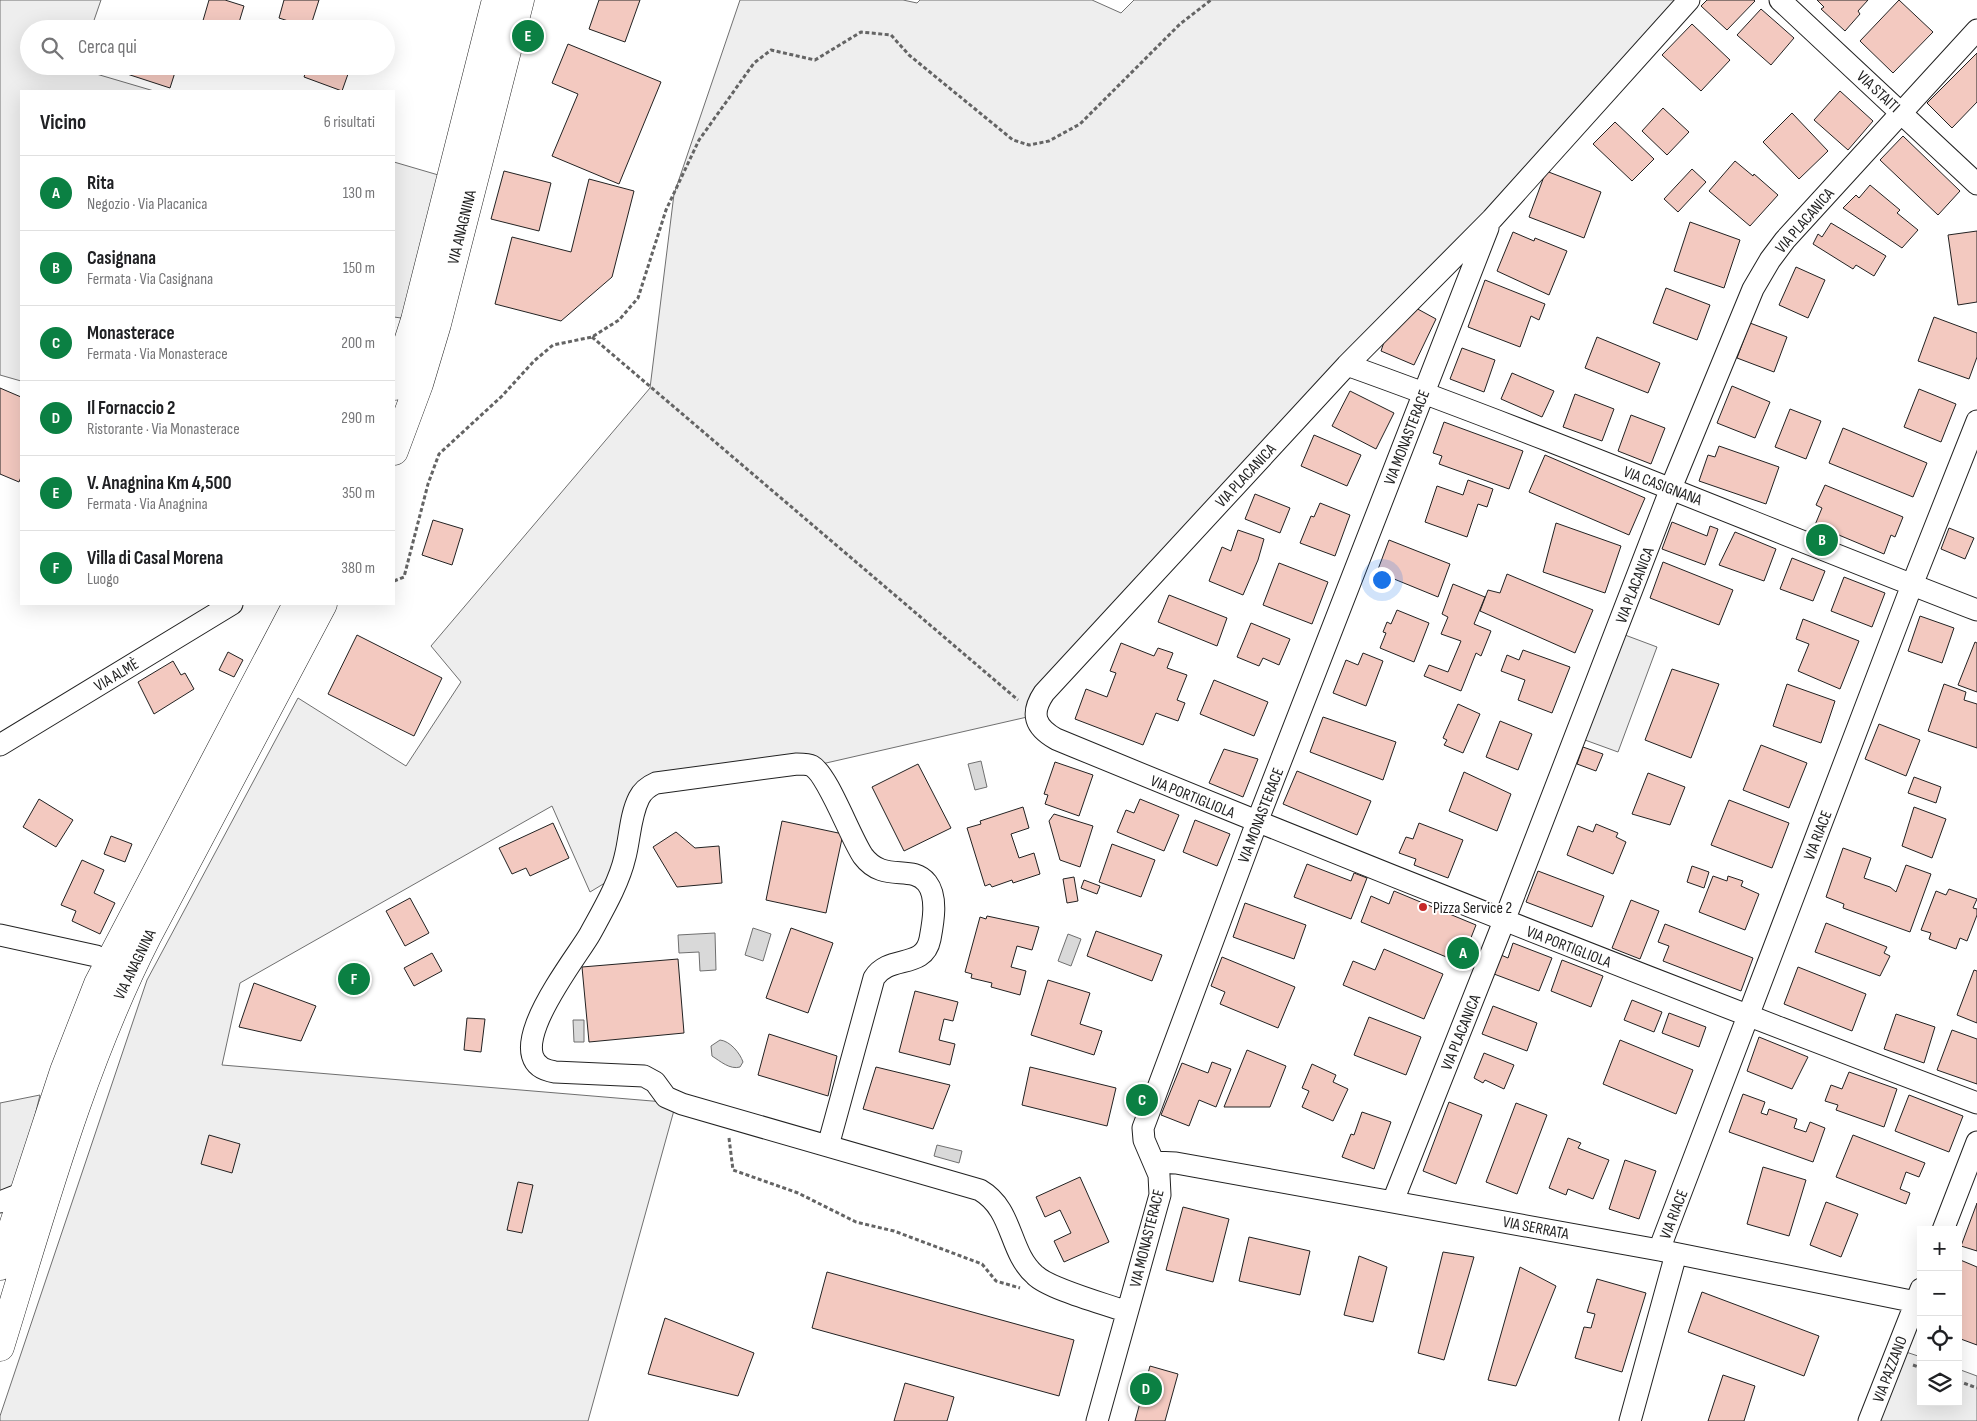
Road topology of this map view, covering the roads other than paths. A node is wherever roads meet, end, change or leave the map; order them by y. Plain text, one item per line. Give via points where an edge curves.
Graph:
1 (496, 0) edge
2 (520, 0) edge
3 (1689, 0) edge
4 (1780, 0) edge
5 (1977, 30) edge
6 (1902, 112) junction
7 (1977, 184) edge
8 (1492, 219) junction
9 (1347, 365) junction
10 (395, 383) edge
11 (1423, 392) junction
12 (1977, 421) edge
13 (395, 448) edge
14 (1671, 488) junction
15 (1912, 585) junction
16 (230, 605) edge
17 (296, 605) edge
18 (322, 605) edge
19 (1977, 610) edge
20 (1036, 715) joint
21 (0, 745) edge
22 (1257, 822) junction
23 (1504, 921) junction
24 (0, 935) edge
25 (109, 962) junction
26 (119, 993) junction
27 (1748, 1016) junction
28 (1977, 1103) edge
29 (1977, 1142) edge
30 (828, 1146) junction
31 (1154, 1162) junction
32 (12, 1197) edge
33 (1393, 1201) junction
34 (1945, 1226) edge
35 (1667, 1252) junction
36 (0, 1266) edge
37 (1917, 1295) edge
38 (1917, 1298) edge
39 (1127, 1312) junction
40 (0, 1346) edge
41 (1096, 1421) edge
42 (1630, 1421) edge
43 (1869, 1421) edge

1 - 10 main road, VIA ANAGNINA via 415,320
2 - 13 main road, VIA ANAGNINA via 437,324
3 - 8 street, VIA PLACANICA
4 - 6 street, VIA STAITI
5 - 6 street, VIA PLACANICA
6 - 7 street, VIA STAITI
6 - 14 street, VIA PLACANICA via 1785,240 1764,270 1744,309
8 - 9 street, VIA PLACANICA
8 - 11 street, VIA MONASTERACE
9 - 11 street, VIA CASIGNANA
9 - 20 street, VIA PLACANICA via 1044,693
11 - 14 street, VIA CASIGNANA
11 - 22 street, VIA MONASTERACE
12 - 15 street, VIA RIACE
14 - 15 street, VIA CASIGNANA
14 - 23 street, VIA PLACANICA
15 - 19 street, VIA CASIGNANA
15 - 27 street, VIA RIACE
16 - 21 street, VIA ALMÈ
17 - 25 main road, VIA ANAGNINA
18 - 26 main road, VIA ANAGNINA
20 - 22 street, VIA PORTIGLIOLA via 1042,730 1056,739
22 - 23 street, VIA PORTIGLIOLA
22 - 31 street, VIA MONASTERACE via 1144,1128 1144,1140
23 - 27 street, VIA PORTIGLIOLA
23 - 33 street, VIA PLACANICA
24 - 25 street via 96,956
25 - 26 street
25 - 32 main road, VIA ANAGNINA
26 - 40 main road, VIA ANAGNINA via 77,1102
27 - 28 street, VIA PORTIGLIOLA
27 - 35 street, VIA RIACE
29 - 34 street
30 - 30 street via 682,1104 666,1097 655,1082 644,1076 555,1072 542,1069 533,1060 531,1045 548,999 590,935 608,898 625,859 634,811 650,786 661,781 797,764 813,766 824,779 868,862 880,871 915,874 928,884 933,903 929,941 923,953 912,960 882,967 874,978
30 - 39 street via 980,1190 992,1198 1002,1212 1022,1257 1034,1275 1049,1284
31 - 33 street, VIA SERRATA via 1176,1163
31 - 39 street, VIA MONASTERACE via 1160,1195
32 - 36 main road, VIA ANAGNINA
33 - 35 street, VIA SERRATA
35 - 37 street, VIA SERRATA
35 - 42 street, VIA RIACE
38 - 43 street, VIA PAZZANO
39 - 41 street, VIA MONASTERACE

